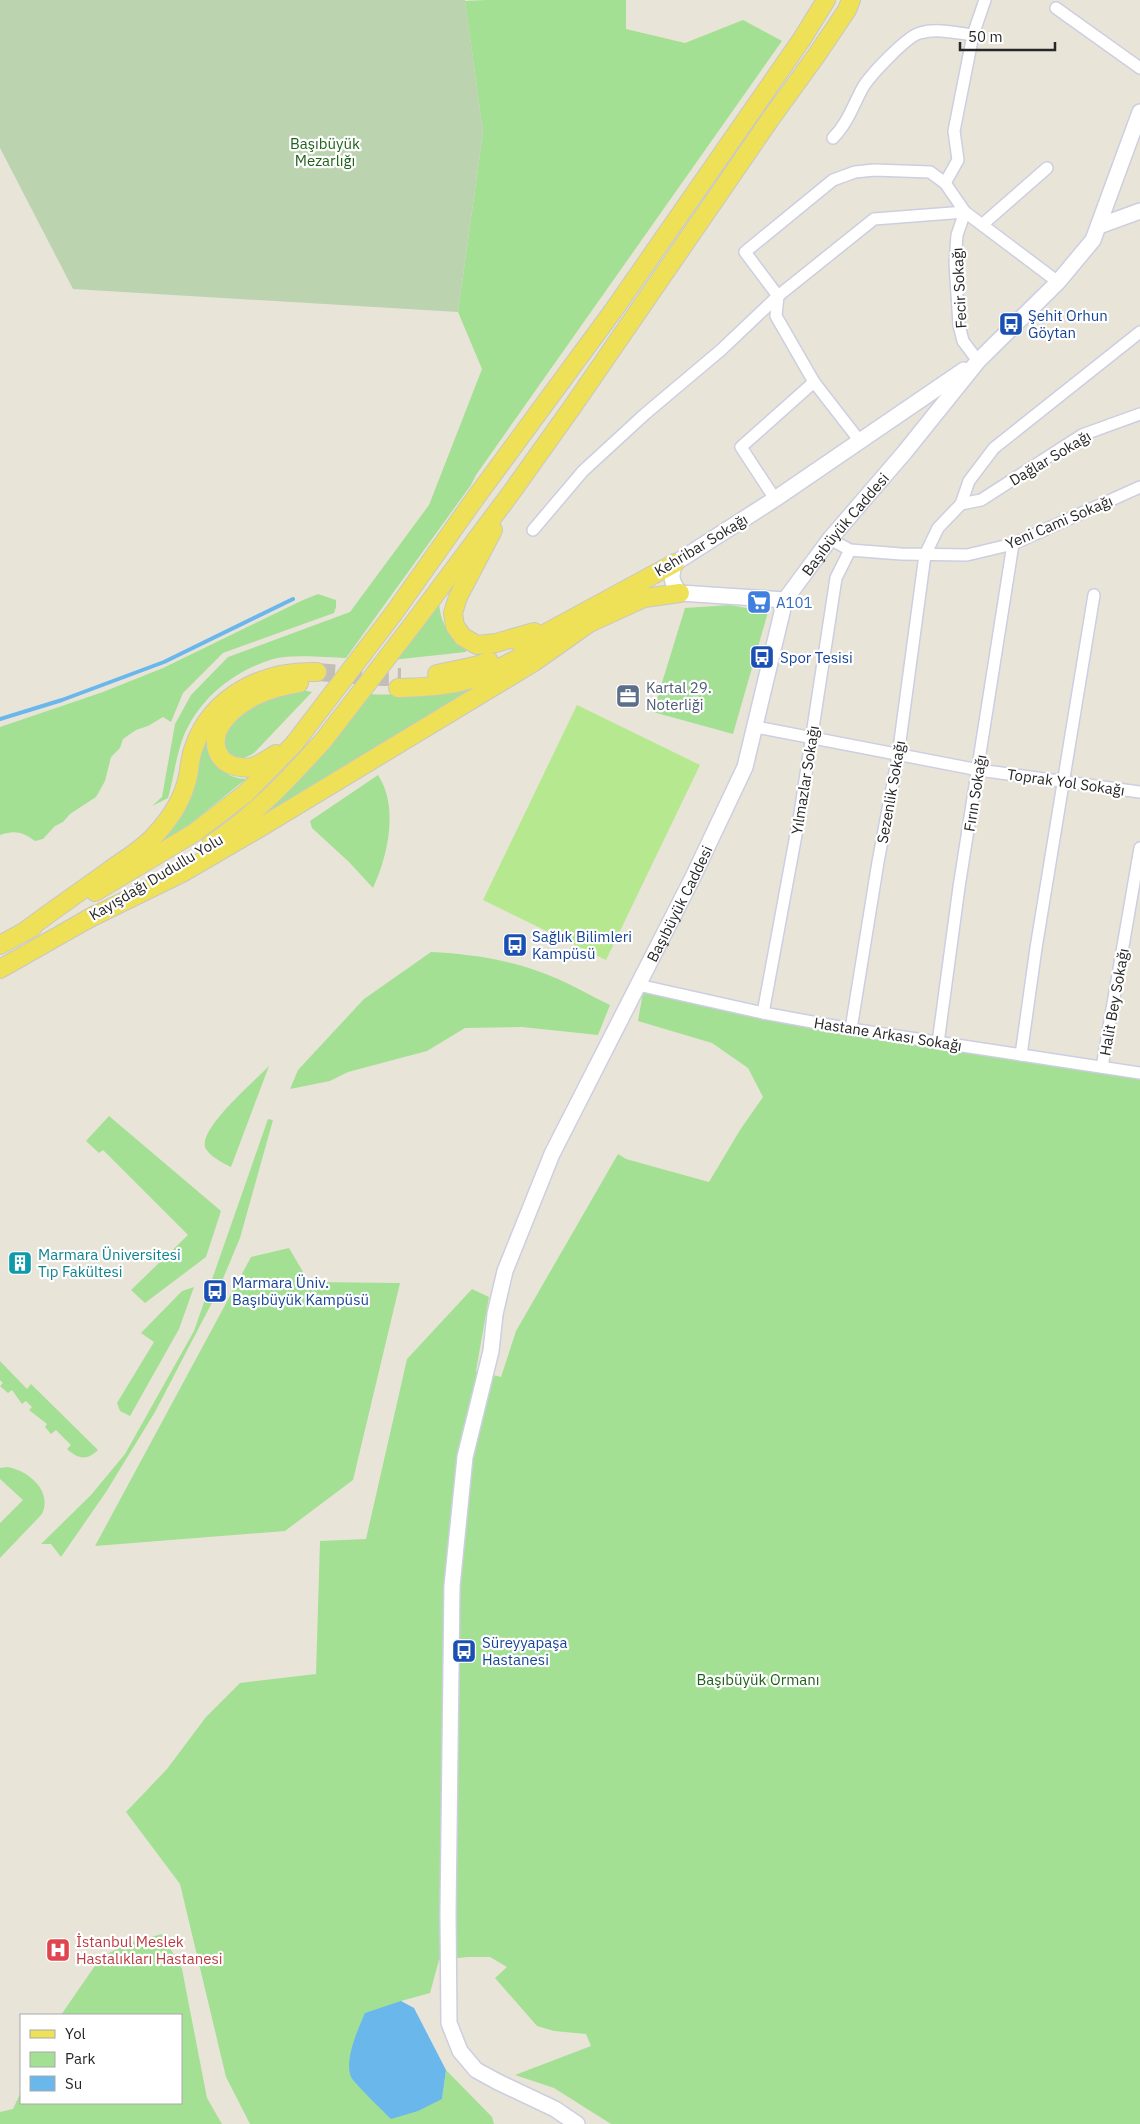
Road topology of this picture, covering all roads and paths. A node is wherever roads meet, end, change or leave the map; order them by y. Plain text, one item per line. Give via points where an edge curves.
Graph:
1 (826, 0) edge
2 (851, 0) edge
3 (985, 0) edge
4 (1056, 8) dead end
5 (973, 35) junction
6 (1140, 68) edge
7 (1140, 112) edge
8 (833, 138) dead end
9 (1048, 168) dead end
10 (945, 183) junction
11 (1140, 211) edge
12 (965, 212) junction
13 (984, 224) junction
14 (1099, 226) junction
15 (1058, 282) junction
16 (778, 296) junction
17 (1140, 332) edge
18 (978, 361) junction
19 (814, 382) junction
20 (1140, 414) edge
21 (859, 440) junction
22 (1140, 487) edge
23 (511, 493) junction
24 (775, 499) junction
25 (961, 504) junction
26 (533, 530) dead end
27 (830, 539) junction
28 (1013, 544) junction
29 (850, 550) junction
30 (925, 555) junction
31 (675, 562) junction
32 (680, 593) junction
33 (1094, 595) dead end
34 (785, 600) junction
35 (588, 616) junction
36 (399, 683) tunnel mouth
37 (756, 727) junction
38 (813, 738) junction
39 (294, 744) junction
40 (898, 756) junction
41 (979, 770) junction
42 (1064, 782) junction
43 (1140, 792) edge
44 (1140, 848) edge
45 (86, 920) junction
46 (24, 932) junction
47 (0, 945) edge
48 (0, 969) edge
49 (634, 992) junction
50 (763, 1013) junction
51 (851, 1029) junction
52 (938, 1043) junction
53 (1021, 1055) junction
54 (1102, 1067) junction
55 (1140, 1073) edge
56 (577, 2124) edge

1 - 39 main road, Kayışdağı Dudullu Yolu, bridge via 613,311 394,613
2 - 23 main road via 816,56
3 - 5 street
4 - 6 street
5 - 8 street via 942,31 918,33 889,56 864,86 842,128
5 - 10 street via 954,131 958,160
7 - 14 main road, Başıbüyük Caddesi
9 - 13 street
10 - 12 street
10 - 16 street via 930,172 874,170 854,172 833,180 745,252
11 - 14 main road
12 - 13 street
12 - 16 street via 874,219
12 - 18 street, Fecir Sokağı via 956,235 959,325 963,341
13 - 15 street
14 - 15 main road, Başıbüyük Caddesi via 1093,240
15 - 18 main road, Başıbüyük Caddesi
16 - 19 street via 776,316
16 - 26 street via 583,471
17 - 25 street via 994,448 969,481
18 - 21 main road, Kehribar Sokağı
18 - 27 main road, Başıbüyük Caddesi
19 - 21 street
19 - 24 street via 741,447
20 - 25 street, Dağlar Sokağı via 1082,435 981,500
21 - 24 main road, Kehribar Sokağı
22 - 28 street, Yeni Cami Sokağı
23 - 35 main road via 458,596 453,613 455,626 463,637 477,645 496,643
23 - 45 main road, Kayışdağı Dudullu Yolu, bridge via 323,741 278,789 228,833
24 - 31 main road, Kehribar Sokağı
25 - 30 street, Sezenlik Sokağı via 938,528
27 - 29 street, Yeni Cami Sokağı
27 - 34 main road, Başıbüyük Caddesi
28 - 30 street, Yeni Cami Sokağı via 967,555
28 - 41 street, Fırın Sokağı
29 - 30 street, Yeni Cami Sokağı
29 - 38 street, Yılmazlar Sokağı via 836,578
30 - 40 street, Sezenlik Sokağı
31 - 32 main road via 672,580
31 - 35 main road, Kehribar Sokağı
32 - 34 main road
32 - 35 main road via 644,598
33 - 42 street
34 - 37 main road, Başıbüyük Caddesi
35 - 36 main road via 499,668 468,680 430,687
35 - 45 main road via 534,662 182,873
37 - 38 street, Toprak Yol Sokağı
37 - 49 main road, Başıbüyük Caddesi via 746,767 731,801
38 - 40 street, Toprak Yol Sokağı
38 - 50 street, Yılmazlar Sokağı
39 - 46 main road, Kayışdağı Dudullu Yolu via 245,794 194,833
39 - 46 main road via 252,768 231,767 223,762 216,749 216,735 222,723 241,704 280,686 317,677 297,671 271,676 234,695 216,709 203,726 190,759 178,806 153,838
40 - 41 street, Toprak Yol Sokağı
40 - 51 street, Sezenlik Sokağı
41 - 42 street, Toprak Yol Sokağı
41 - 52 street, Fırın Sokağı via 959,886
42 - 43 street, Toprak Yol Sokağı
42 - 53 street
44 - 54 street, Halit Bey Sokağı
45 - 48 main road, Kayışdağı Dudullu Yolu
46 - 47 main road, Kayışdağı Dudullu Yolu
49 - 50 street, Hastane Arkası Sokağı
49 - 56 main road, Başıbüyük Caddesi via 552,1154 505,1270 494,1314 491,1351 465,1457 452,1586 449,2023 460,2051 476,2070 555,2109
50 - 51 street, Hastane Arkası Sokağı
51 - 52 street, Hastane Arkası Sokağı
52 - 53 street, Hastane Arkası Sokağı
53 - 54 street, Hastane Arkası Sokağı
54 - 55 street, Hastane Arkası Sokağı

